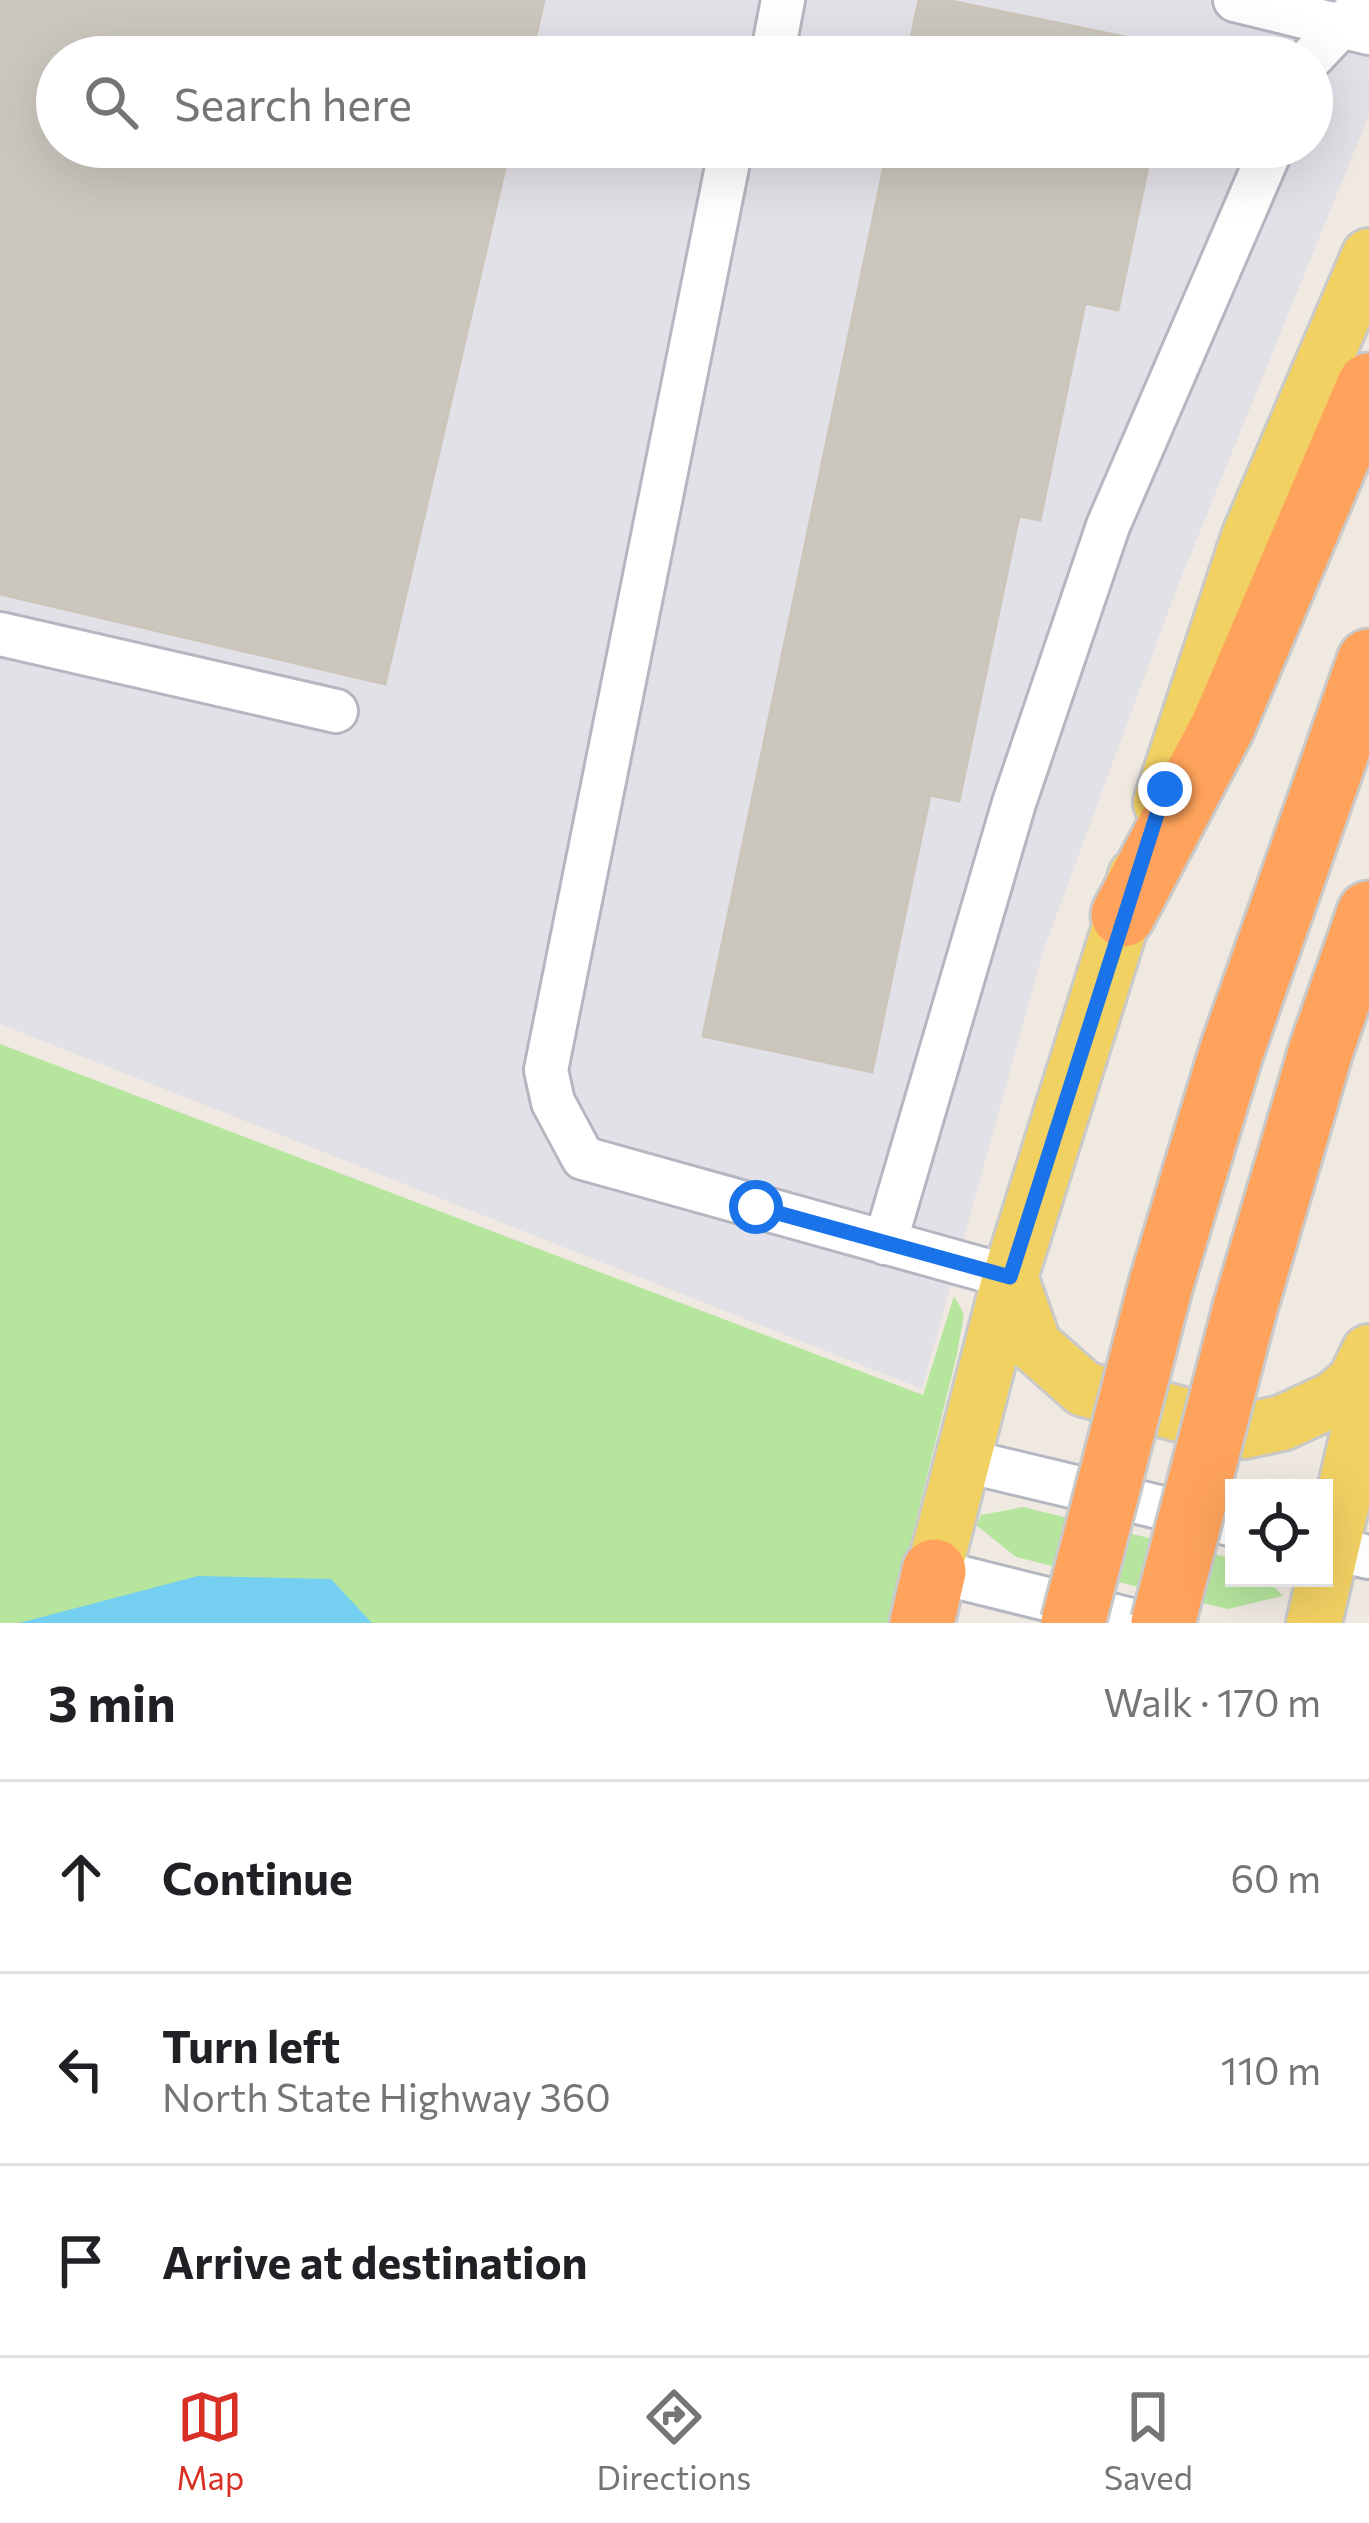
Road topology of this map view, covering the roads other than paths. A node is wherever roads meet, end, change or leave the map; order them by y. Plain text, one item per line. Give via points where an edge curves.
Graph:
1 (783, 0) edge
2 (1235, 0) edge
3 (1360, 19) edge
4 (776, 36) edge
5 (1333, 40) edge
6 (727, 168) edge
7 (1264, 168) edge
8 (1369, 256) edge
9 (1369, 385) edge
10 (0, 634) edge
11 (1369, 661) edge
12 (336, 711) dead end
13 (1369, 913) edge
14 (1124, 915) junction
15 (886, 1243) junction
16 (1010, 1277) junction
17 (1369, 1352) edge
18 (1369, 1387) edge
19 (962, 1460) junction
20 (1225, 1524) edge
21 (1342, 1551) edge
22 (928, 1597) edge
23 (1073, 1623) edge
24 (1143, 1623) edge
25 (1162, 1623) edge
26 (1314, 1623) edge

1 - 4 street
2 - 3 street
3 - 5 street
6 - 15 street via 546,1070 583,1158
7 - 15 street via 1108,526 1014,803
8 - 14 main road via 1249,537
9 - 14 highway via 1223,726
10 - 12 street
11 - 23 highway, bridge via 1231,1053
13 - 25 highway, bridge via 1245,1308
14 - 16 main road
15 - 16 street
16 - 17 main road via 1034,1345 1084,1388 1244,1431 1334,1399 1355,1381
16 - 19 main road
18 - 21 main road
19 - 20 street
19 - 22 main road
21 - 26 main road
22 - 24 street

